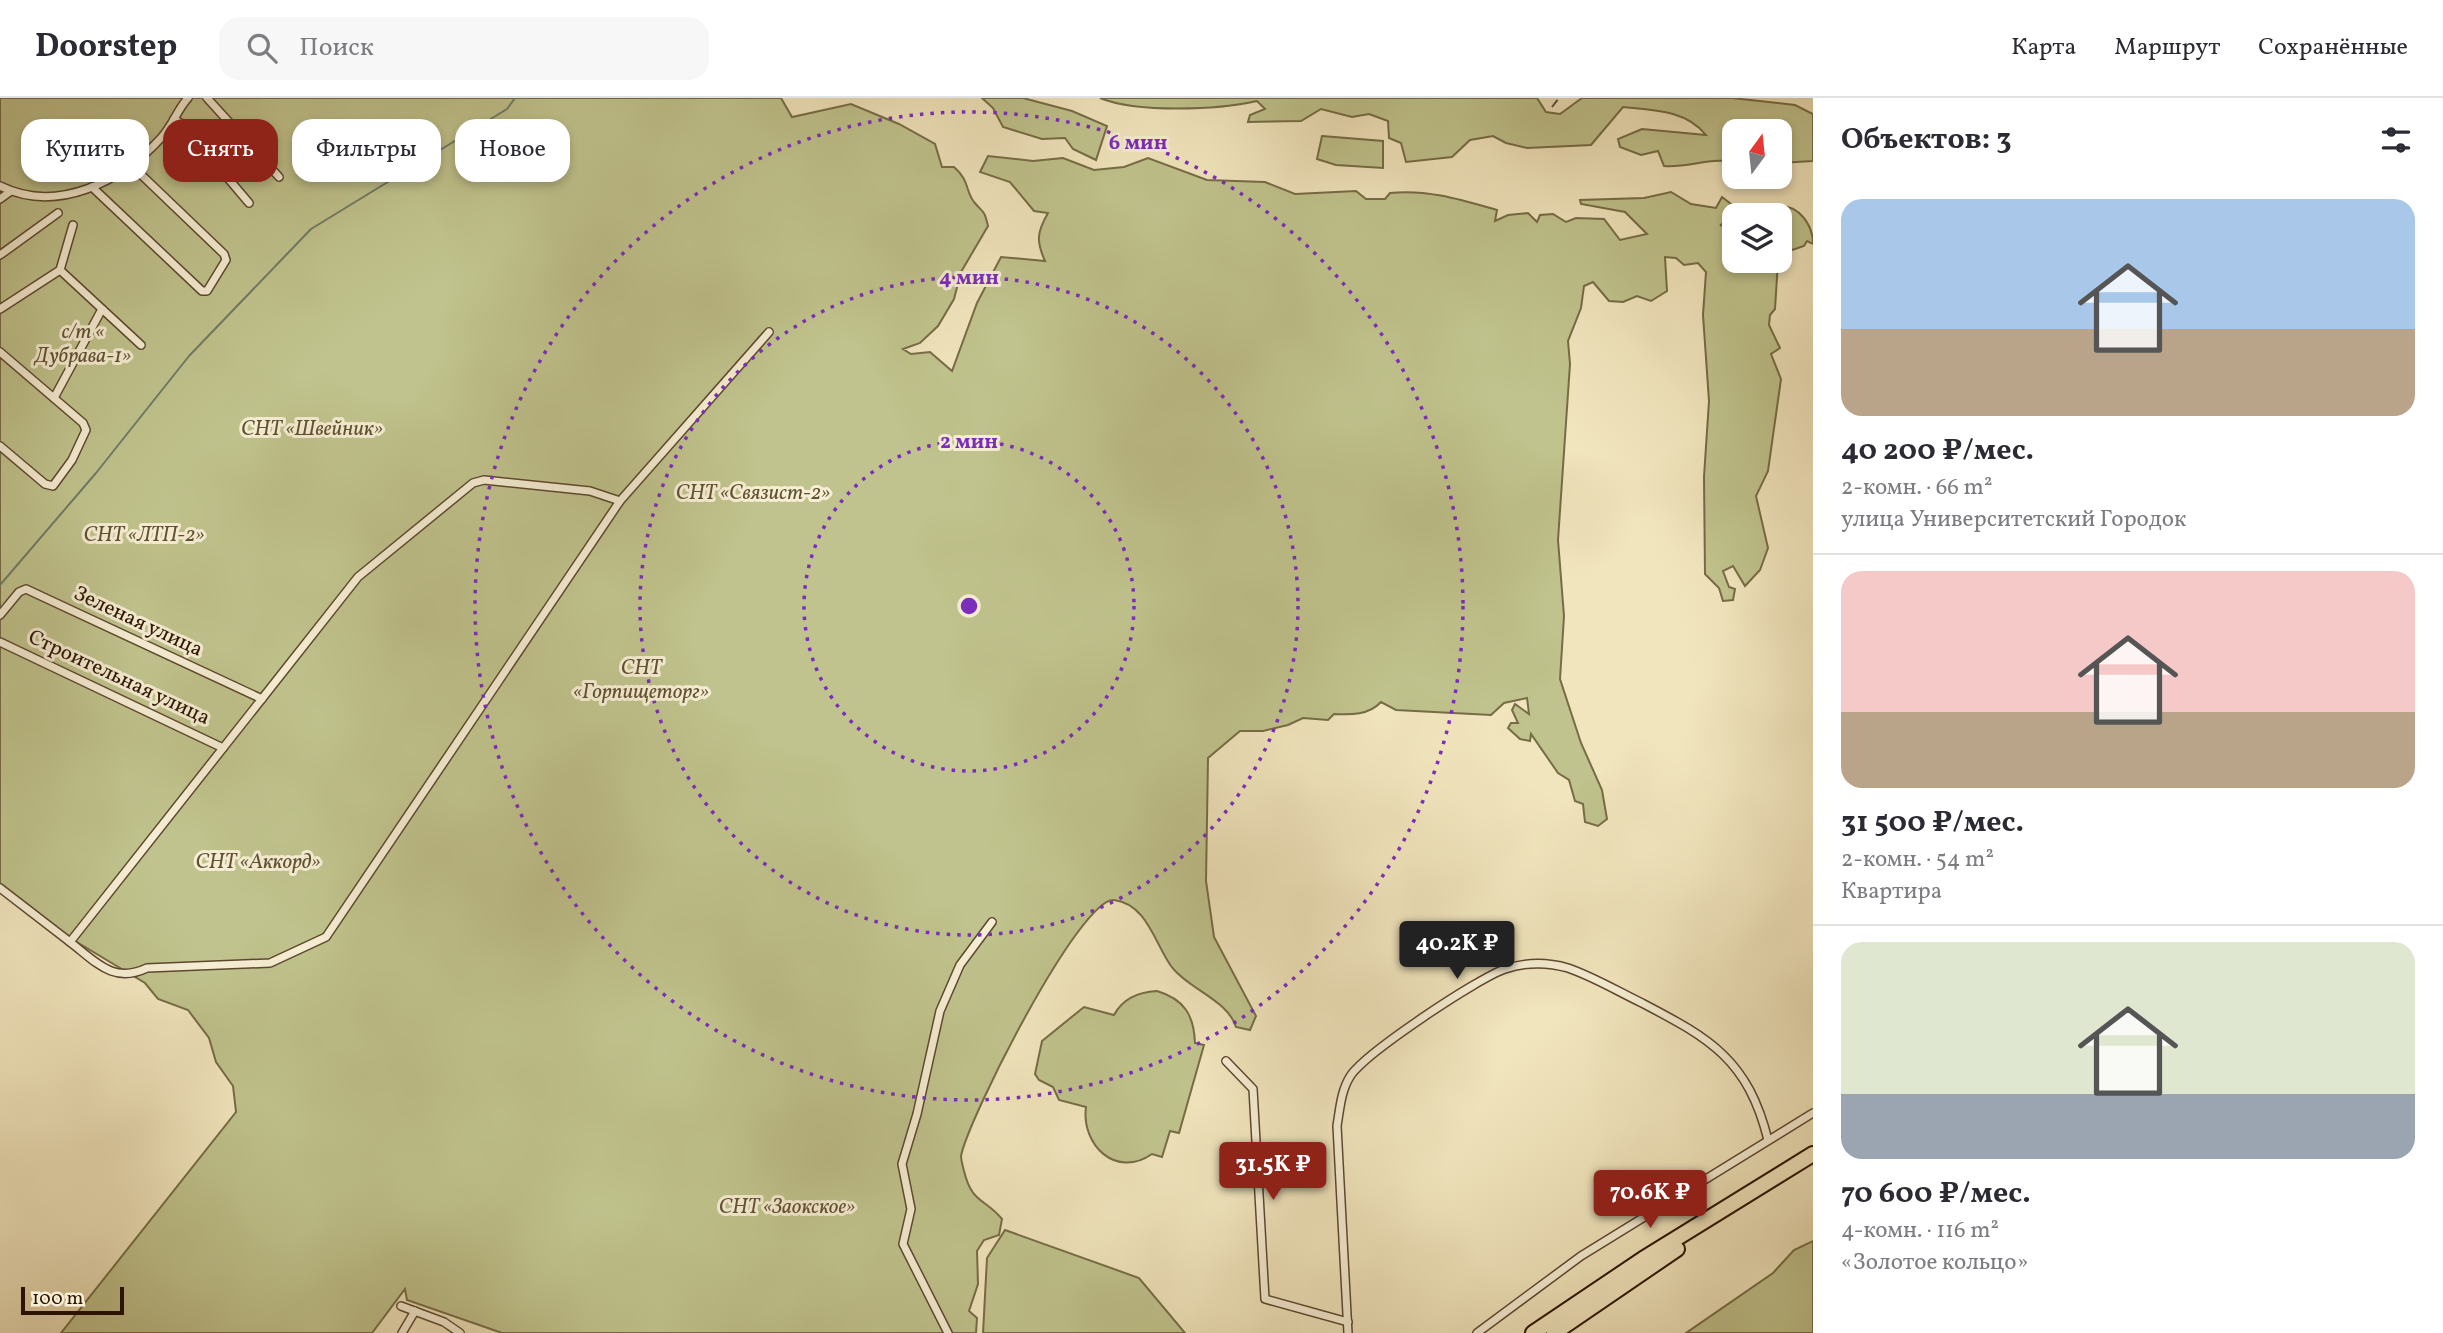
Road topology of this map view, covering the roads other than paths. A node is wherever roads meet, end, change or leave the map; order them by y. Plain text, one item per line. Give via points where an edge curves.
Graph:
1 (188, 98) edge
2 (207, 98) edge
3 (174, 119) edge
4 (163, 135) edge
5 (149, 148) edge
6 (279, 177) dead end
7 (104, 182) edge
8 (149, 182) edge
9 (232, 182) edge
10 (0, 186) edge
11 (92, 187) junction
12 (10, 191) junction
13 (0, 199) edge
14 (250, 203) dead end
15 (58, 213) dead end
16 (73, 225) dead end
17 (0, 255) edge
18 (60, 270) junction
19 (0, 309) edge
20 (102, 309) junction
21 (769, 332) dead end
22 (141, 345) dead end
23 (0, 352) edge
24 (54, 398) junction
25 (0, 446) edge
26 (620, 501) junction
27 (0, 615) edge
28 (0, 642) edge
29 (261, 699) junction
30 (223, 748) junction
31 (0, 888) edge
32 (992, 922) dead end
33 (69, 942) junction
34 (1226, 1061) dead end
35 (1813, 1113) edge
36 (1768, 1140) junction
37 (1810, 1159) edge
38 (401, 1306) dead end
39 (415, 1311) junction
40 (1348, 1322) junction
41 (402, 1333) edge
42 (460, 1333) edge
43 (948, 1333) edge
44 (1348, 1333) edge
45 (1476, 1333) edge
46 (1533, 1333) edge
47 (1553, 1333) edge

1 - 3 street
2 - 6 street
4 - 5 street
7 - 11 street
8 - 11 street via 224,254 226,260 207,291
9 - 14 street
10 - 12 street
11 - 12 street via 76,194 31,197
12 - 13 street
15 - 17 street
16 - 18 street
18 - 19 street
18 - 20 street
20 - 22 street
20 - 24 street
21 - 26 street
23 - 24 street
24 - 25 street via 86,427 56,483 49,486
26 - 29 street via 590,491 484,480 460,492 358,577
26 - 33 street via 326,937 270,963 147,968 130,976 111,972
27 - 29 street, Зеленая улица via 19,592 31,590
28 - 30 street, Строительная улица
29 - 30 street
30 - 33 street
31 - 33 street
32 - 43 street via 960,965 940,1011 902,1164 911,1209 903,1244
34 - 40 street via 1253,1089 1265,1299
35 - 36 street
36 - 40 street via 1746,1082 1723,1051 1697,1031 1568,968 1549,963 1504,969 1370,1054 1351,1075 1338,1126
36 - 45 street via 1581,1256
37 - 46 highway via 1643,1259
37 - 47 highway
38 - 39 street
39 - 41 street
39 - 42 street
40 - 44 street

